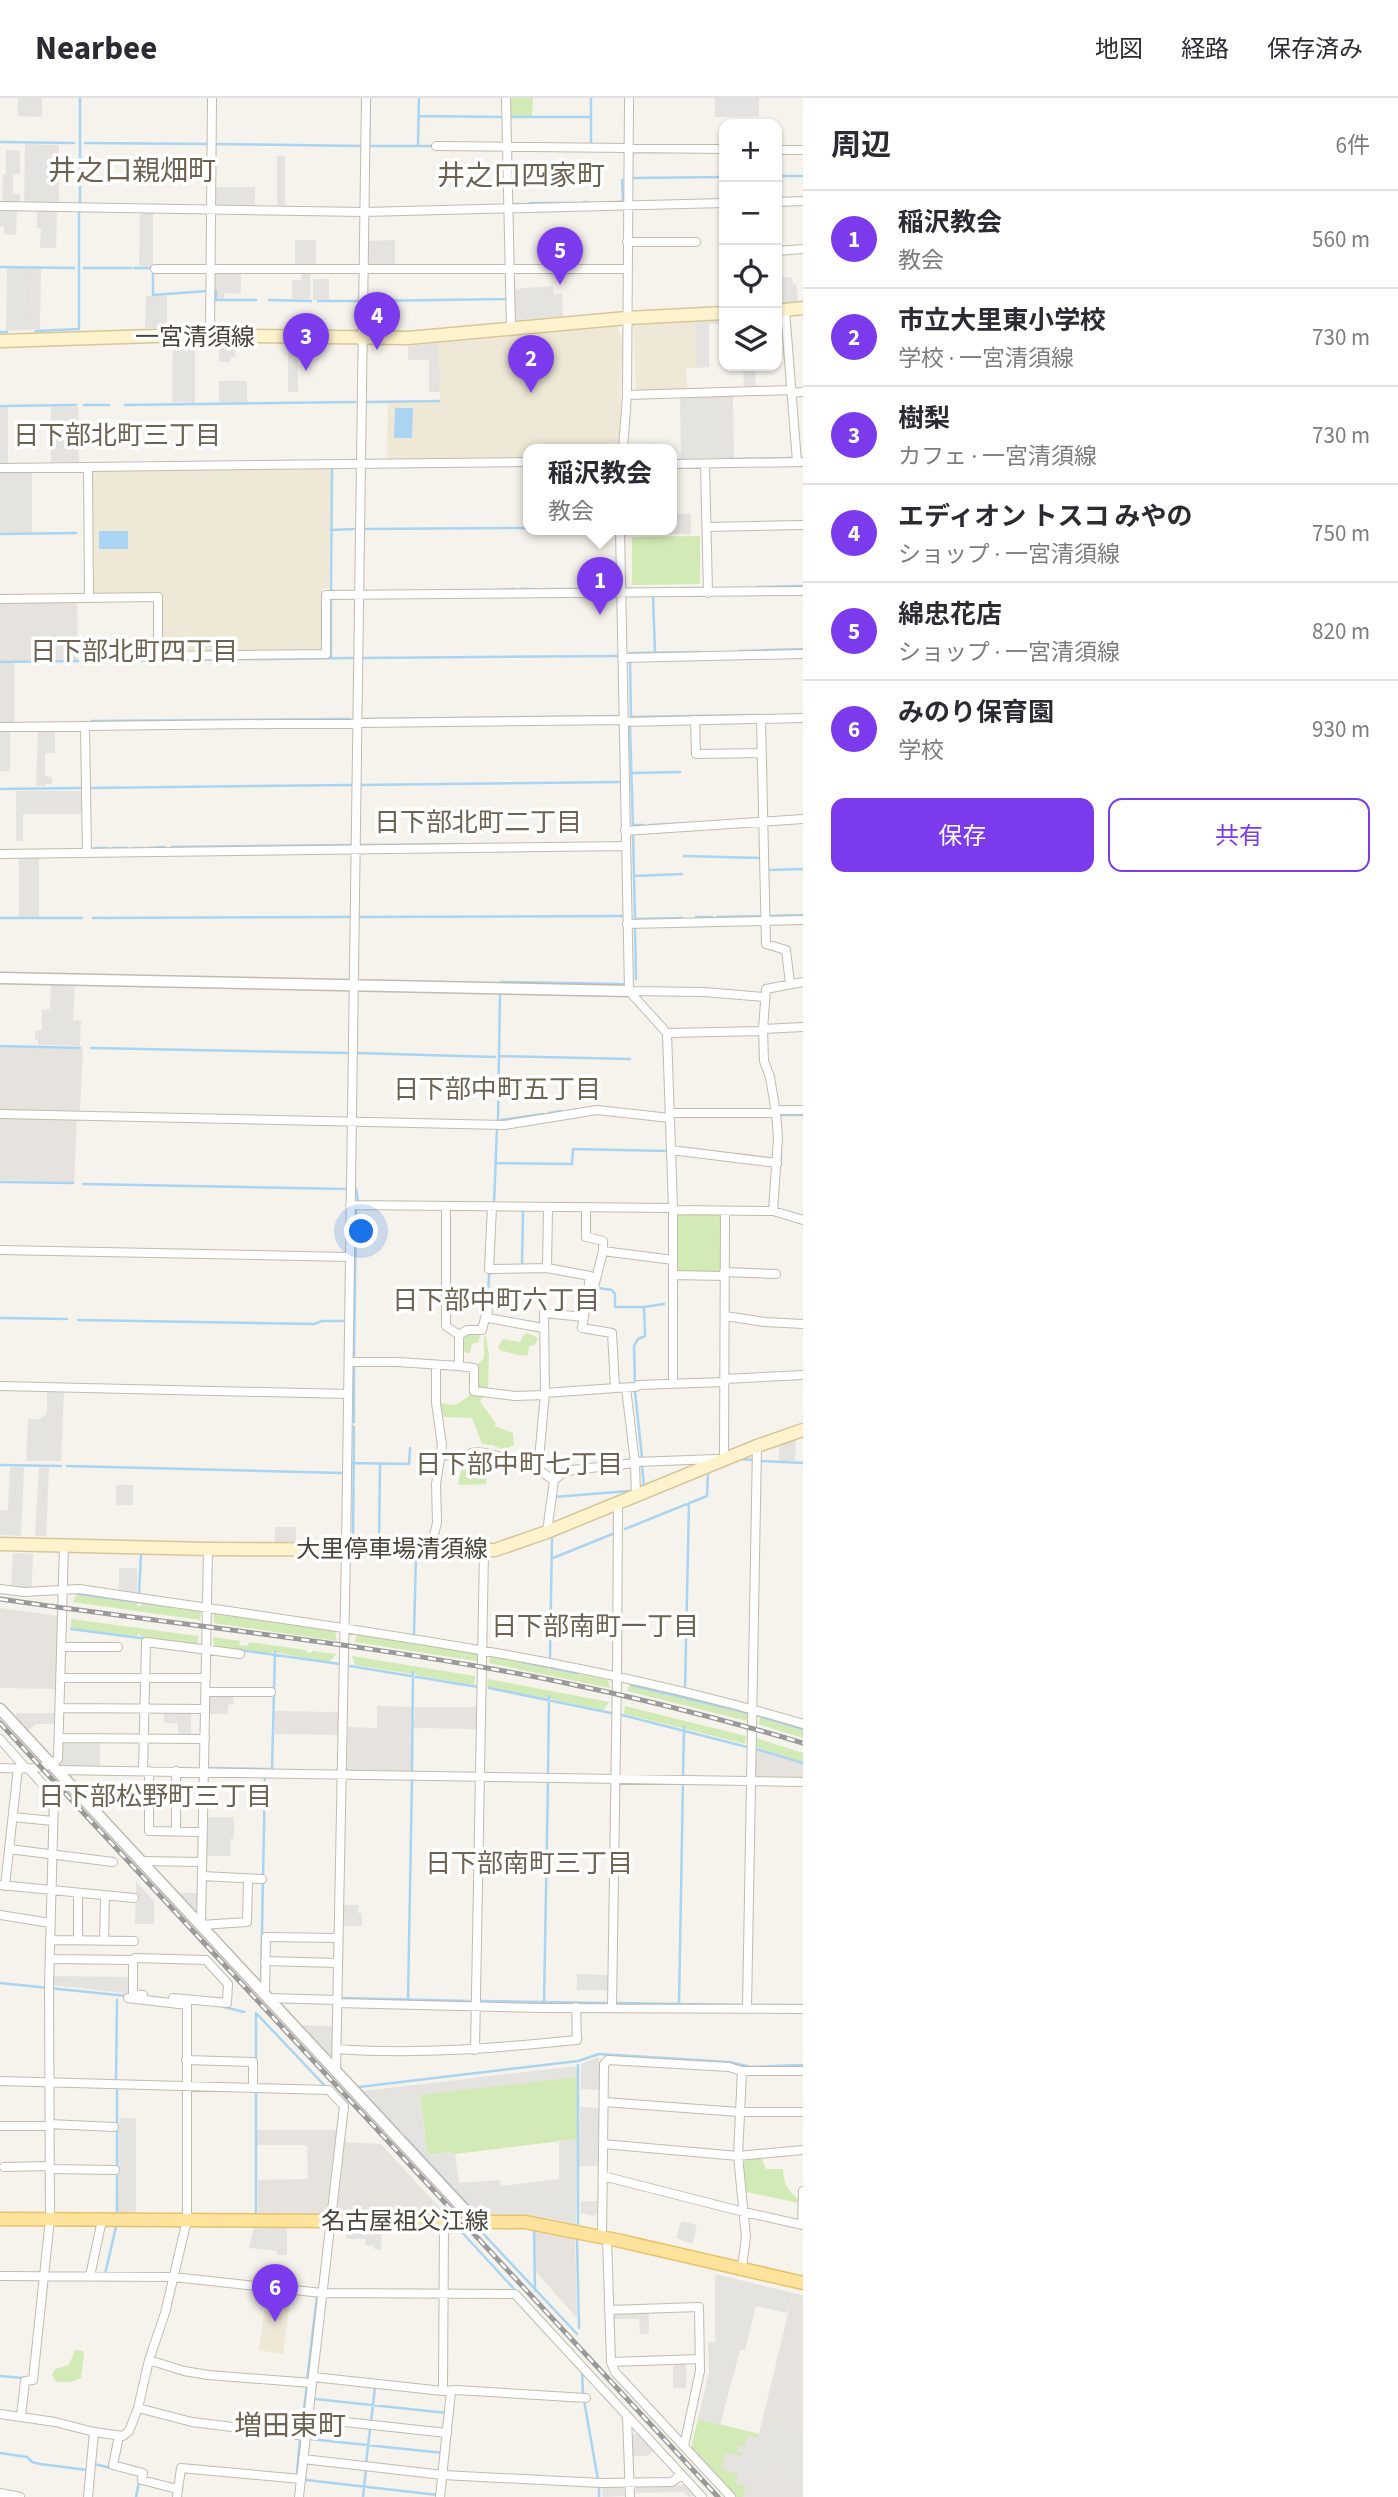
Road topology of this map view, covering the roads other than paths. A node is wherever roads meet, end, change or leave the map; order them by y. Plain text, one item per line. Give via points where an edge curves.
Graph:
1 (212, 98) edge
2 (366, 98) edge
3 (506, 98) edge
4 (629, 98) edge
5 (436, 146) dead end
6 (507, 147) junction
7 (628, 148) junction
8 (719, 149) edge
9 (782, 149) edge
10 (803, 150) edge
11 (803, 201) edge
12 (782, 202) edge
13 (719, 203) edge
14 (626, 204) junction
15 (0, 206) edge
16 (509, 208) junction
17 (211, 209) junction
18 (364, 212) junction
19 (627, 242) junction
20 (696, 242) dead end
21 (803, 249) edge
22 (782, 251) edge
23 (155, 269) dead end
24 (211, 269) junction
25 (510, 269) junction
26 (627, 269) junction
27 (362, 270) junction
28 (803, 308) edge
29 (782, 310) edge
30 (719, 313) edge
31 (782, 317) edge
32 (627, 318) junction
33 (511, 329) junction
34 (210, 335) junction
35 (361, 338) junction
36 (0, 341) edge
37 (803, 391) edge
38 (792, 392) junction
39 (626, 395) junction
40 (623, 444) edge
41 (523, 462) edge
42 (800, 462) edge
43 (677, 464) edge
44 (705, 464) junction
45 (360, 465) junction
46 (88, 467) junction
47 (0, 468) edge
48 (803, 525) edge
49 (707, 527) junction
50 (620, 535) edge
51 (803, 591) edge
52 (708, 593) junction
53 (620, 594) junction
54 (358, 595) junction
55 (89, 598) junction
56 (0, 599) edge
57 (803, 654) edge
58 (622, 658) junction
59 (803, 718) edge
60 (761, 719) junction
61 (695, 720) junction
62 (623, 721) junction
63 (356, 723) junction
64 (85, 726) junction
65 (0, 727) edge
66 (762, 753) junction
67 (803, 819) edge
68 (764, 821) junction
69 (625, 831) junction
70 (626, 846) junction
71 (355, 849) junction
72 (0, 853) edge
73 (86, 853) junction
74 (803, 920) edge
75 (766, 921) junction
76 (627, 924) junction
77 (0, 978) edge
78 (803, 982) edge
79 (790, 984) junction
80 (353, 986) junction
81 (629, 991) junction
82 (765, 997) junction
83 (803, 1027) edge
84 (763, 1030) junction
85 (667, 1033) junction
86 (803, 1110) edge
87 (776, 1112) junction
88 (0, 1114) edge
89 (670, 1116) junction
90 (351, 1122) junction
91 (671, 1150) junction
92 (777, 1163) junction
93 (351, 1205) junction
94 (446, 1207) junction
95 (492, 1207) junction
96 (586, 1207) junction
97 (548, 1208) junction
98 (673, 1209) junction
99 (725, 1211) junction
100 (773, 1211) junction
101 (803, 1220) edge
102 (0, 1250) edge
103 (603, 1251) junction
104 (350, 1257) junction
105 (673, 1260) junction
106 (547, 1268) junction
107 (776, 1273) dead end
108 (724, 1274) junction
109 (673, 1275) junction
110 (589, 1282) junction
111 (446, 1296) junction
112 (725, 1316) junction
113 (584, 1317) junction
114 (488, 1318) junction
115 (803, 1324) edge
116 (543, 1328) junction
117 (459, 1335) junction
118 (349, 1362) junction
119 (436, 1364) junction
120 (459, 1366) junction
121 (803, 1375) edge
122 (725, 1380) junction
123 (673, 1383) junction
124 (0, 1387) edge
125 (615, 1388) junction
126 (626, 1388) junction
127 (348, 1394) junction
128 (545, 1394) junction
129 (803, 1430) edge
130 (757, 1446) junction
131 (441, 1454) junction
132 (723, 1459) junction
133 (635, 1462) junction
134 (538, 1470) junction
135 (554, 1480) junction
136 (636, 1495) junction
137 (618, 1503) junction
138 (547, 1532) junction
139 (0, 1544) edge
140 (64, 1545) junction
141 (208, 1549) junction
142 (346, 1549) junction
143 (430, 1550) junction
144 (484, 1551) junction
145 (0, 1589) edge
146 (63, 1590) junction
147 (207, 1607) junction
148 (344, 1626) junction
149 (61, 1647) junction
150 (118, 1647) dead end
151 (206, 1649) junction
152 (482, 1649) junction
153 (240, 1654) dead end
154 (617, 1675) junction
155 (61, 1678) junction
156 (145, 1678) junction
157 (206, 1678) junction
158 (206, 1692) junction
159 (271, 1692) dead end
160 (60, 1707) junction
161 (0, 1709) edge
162 (144, 1709) junction
163 (205, 1709) junction
164 (752, 1709) junction
165 (803, 1724) edge
166 (59, 1738) junction
167 (0, 1739) edge
168 (143, 1739) junction
169 (205, 1740) junction
170 (54, 1767) junction
171 (0, 1768) edge
172 (23, 1768) junction
173 (146, 1770) junction
174 (176, 1771) junction
175 (204, 1771) junction
176 (342, 1774) junction
177 (480, 1776) junction
178 (615, 1778) junction
179 (751, 1780) junction
180 (803, 1782) edge
181 (12, 1816) junction
182 (53, 1821) junction
183 (176, 1831) junction
184 (203, 1832) junction
185 (9, 1849) junction
186 (52, 1855) junction
187 (141, 1861) junction
188 (113, 1862) dead end
189 (202, 1862) junction
190 (202, 1876) junction
191 (248, 1878) junction
192 (262, 1879) dead end
193 (2, 1885) edge
194 (51, 1891) junction
195 (78, 1893) junction
196 (106, 1896) junction
197 (134, 1898) dead end
198 (0, 1915) edge
199 (50, 1923) junction
200 (201, 1925) junction
201 (338, 1938) junction
202 (50, 1940) junction
203 (78, 1940) junction
204 (104, 1941) junction
205 (134, 1941) dead end
206 (50, 1959) junction
207 (133, 1960) junction
208 (265, 1961) junction
209 (338, 1963) junction
210 (266, 1996) junction
211 (128, 1998) dead end
212 (337, 2001) junction
213 (474, 2006) junction
214 (576, 2007) junction
215 (612, 2007) junction
216 (747, 2008) junction
217 (803, 2009) edge
218 (337, 2049) junction
219 (475, 2050) junction
220 (187, 2060) junction
221 (742, 2071) junction
222 (803, 2071) edge
223 (336, 2072) junction
224 (0, 2081) edge
225 (49, 2082) junction
226 (253, 2083) dead end
227 (186, 2086) junction
228 (604, 2102) junction
229 (739, 2112) junction
230 (803, 2112) edge
231 (49, 2125) junction
232 (0, 2126) edge
233 (114, 2127) dead end
234 (603, 2144) junction
235 (803, 2150) edge
236 (738, 2156) junction
237 (4, 2167) dead end
238 (49, 2167) junction
239 (114, 2170) dead end
240 (603, 2176) junction
241 (803, 2191) edge
242 (744, 2212) junction
243 (0, 2219) edge
244 (50, 2219) junction
245 (102, 2220) junction
246 (187, 2220) junction
247 (331, 2220) junction
248 (444, 2220) junction
249 (474, 2220) junction
250 (803, 2224) edge
251 (604, 2237) junction
252 (742, 2267) junction
253 (0, 2276) edge
254 (45, 2276) junction
255 (90, 2276) junction
256 (173, 2277) junction
257 (803, 2283) edge
258 (322, 2293) junction
259 (444, 2293) junction
260 (609, 2309) junction
261 (701, 2359) junction
262 (149, 2360) junction
263 (611, 2362) junction
264 (312, 2380) junction
265 (447, 2391) junction
266 (586, 2398) dead end
267 (138, 2408) junction
268 (0, 2414) edge
269 (21, 2416) junction
270 (626, 2416) junction
271 (308, 2418) junction
272 (94, 2432) junction
273 (447, 2433) junction
274 (119, 2436) junction
275 (306, 2436) junction
276 (684, 2446) junction
277 (303, 2459) junction
278 (443, 2475) junction
279 (681, 2475) junction
280 (301, 2479) junction
281 (630, 2483) junction
282 (0, 2493) edge
283 (177, 2493) edge
284 (18, 2497) edge
285 (88, 2497) edge
286 (299, 2497) edge
287 (440, 2497) edge
288 (630, 2497) edge
289 (702, 2497) edge
290 (731, 2497) edge

1 - 17 street
2 - 18 street
3 - 6 street
4 - 7 street
5 - 6 street
6 - 7 street
6 - 16 street
7 - 8 street
7 - 14 street
9 - 10 street
11 - 12 street
13 - 14 street
14 - 16 street
14 - 19 street
15 - 17 street
16 - 18 street
16 - 25 street
17 - 18 street
17 - 24 street
18 - 27 street
19 - 20 street
19 - 26 street
21 - 22 street
23 - 24 street
24 - 27 street
24 - 34 street
25 - 26 street
25 - 27 street
25 - 33 street
26 - 32 street
27 - 35 street
28 - 29 main road
30 - 32 main road, 一宮清須線
31 - 38 street
32 - 33 main road, 一宮清須線
32 - 39 street
33 - 35 main road, 一宮清須線
34 - 35 main road, 一宮清須線
34 - 36 main road, 一宮清須線
35 - 45 street
37 - 38 street
38 - 39 street
38 - 42 street
39 - 40 street
41 - 45 street
42 - 44 street
43 - 44 street
44 - 49 street
45 - 46 street
45 - 54 street
46 - 47 street
46 - 55 street
48 - 49 street
49 - 52 street
50 - 53 street
51 - 52 street
52 - 53 street
53 - 54 street
53 - 58 street
54 - 55 street via 326,595 326,654 158,656 158,597
54 - 63 street
55 - 56 street
57 - 58 street
58 - 62 street
59 - 60 street
60 - 61 street
60 - 66 street
61 - 62 street
61 - 66 street via 696,754
62 - 63 street
62 - 69 street
63 - 64 street
63 - 71 street
64 - 65 street
64 - 73 street
66 - 68 street
67 - 68 street
68 - 69 street
68 - 75 street
69 - 70 street
70 - 71 street
70 - 76 street
71 - 73 street
71 - 80 street
72 - 73 street
74 - 75 street
75 - 76 street
75 - 79 street via 766,944 786,950
76 - 81 street
77 - 80 street
78 - 79 street
79 - 82 street via 766,989
80 - 81 street
80 - 90 street
81 - 82 street
81 - 85 street
82 - 84 street
83 - 84 street
84 - 85 street
84 - 87 street via 764,1061
85 - 89 street
86 - 87 street
87 - 89 street
87 - 92 street
88 - 90 street
89 - 90 street via 597,1110 503,1125
89 - 91 street
90 - 93 street
91 - 92 street
91 - 98 street
92 - 100 street
93 - 94 street
93 - 104 street
94 - 95 street
94 - 111 street
95 - 97 street
95 - 106 street via 489,1269
96 - 97 street
96 - 98 street
96 - 103 street via 586,1237 601,1239
97 - 106 street
98 - 99 street
98 - 105 street
99 - 100 street
99 - 108 street
100 - 101 street
102 - 104 street
103 - 105 street
103 - 110 street via 595,1283
104 - 118 street
105 - 109 street
106 - 110 street via 590,1276
107 - 108 street
108 - 109 street
108 - 112 street
109 - 123 street
110 - 113 street
111 - 114 street via 485,1296
111 - 117 street via 446,1326
112 - 115 street
112 - 122 street
113 - 116 street via 544,1313
113 - 125 street via 582,1328 612,1333
114 - 116 street
114 - 117 street via 482,1330
116 - 128 street
117 - 120 street
118 - 119 street
118 - 127 street
119 - 120 street
119 - 131 street
120 - 128 street via 474,1368 474,1391
121 - 122 street
122 - 123 street
122 - 132 street
123 - 126 street
124 - 127 street
125 - 126 street
125 - 128 street
126 - 133 street
127 - 142 street
128 - 134 street
129 - 130 main road, 大里停車場清須線
130 - 132 main road, 大里停車場清須線
130 - 164 street
131 - 134 street via 470,1460 475,1450
131 - 143 street via 437,1523
132 - 133 street
132 - 136 main road, 大里停車場清須線
133 - 135 street via 572,1470
133 - 136 street
134 - 135 street
135 - 138 street
136 - 137 main road, 大里停車場清須線
137 - 138 main road, 大里停車場清須線
137 - 154 street
138 - 144 main road, 大里停車場清須線
139 - 140 main road, 大里停車場清須線
140 - 141 main road, 大里停車場清須線
140 - 146 street
141 - 142 main road, 大里停車場清須線
141 - 147 street
142 - 143 main road, 大里停車場清須線
142 - 148 street
143 - 144 main road, 大里停車場清須線
144 - 152 street
145 - 146 street
146 - 147 street
146 - 149 street
147 - 148 street
147 - 151 street
148 - 152 street
148 - 176 street
149 - 150 street
149 - 155 street
151 - 153 street
151 - 156 street via 145,1642
151 - 157 street
152 - 154 street
152 - 177 street
154 - 164 street
154 - 178 street
155 - 156 street
155 - 160 street
156 - 157 street
156 - 162 street
157 - 158 street
158 - 159 street
158 - 163 street
160 - 162 street
160 - 166 street
161 - 170 street
162 - 163 street
162 - 168 street
163 - 169 street
164 - 165 street
164 - 179 street
166 - 168 street
166 - 170 street
167 - 172 street
168 - 169 street
168 - 173 street
169 - 175 street
170 - 172 street
170 - 173 street
170 - 187 street
171 - 172 street
172 - 181 street
172 - 182 street via 54,1797
173 - 174 street
173 - 183 street via 149,1830
174 - 175 street
174 - 183 street
175 - 176 street
175 - 184 street
176 - 177 street
176 - 201 street
177 - 178 street
177 - 213 street
178 - 179 street
178 - 215 street
179 - 180 street
179 - 216 street
181 - 182 street
181 - 185 street
182 - 186 street
183 - 184 street
184 - 189 street
185 - 186 street
185 - 193 street
186 - 188 street
186 - 194 street
187 - 189 street
187 - 200 street
189 - 190 street
190 - 191 street
190 - 200 street
191 - 192 street
191 - 200 street via 247,1922
193 - 194 street
194 - 195 street
194 - 199 street
195 - 196 street
195 - 203 street
196 - 197 street
196 - 204 street
198 - 199 street
199 - 202 street
200 - 210 street
201 - 208 street via 266,1937
201 - 209 street
202 - 203 street
202 - 206 street
203 - 204 street
204 - 205 street
206 - 207 street
206 - 225 street
207 - 207 street via 133,1994 227,2003 228,1984 206,1960
208 - 209 street
208 - 210 street
209 - 212 street
210 - 212 street
210 - 223 street
211 - 220 street via 187,2005
212 - 213 street
212 - 218 street
213 - 214 street
213 - 219 street
214 - 215 street
214 - 219 street via 577,2040
215 - 216 street
216 - 217 street
218 - 219 street via 393,2053
218 - 223 street
220 - 226 street via 253,2062
220 - 227 street
221 - 222 street
221 - 228 street via 608,2060 604,2064
221 - 229 street
223 - 249 street
224 - 225 street
225 - 227 street
225 - 231 street
227 - 246 street
227 - 247 street via 329,2090 344,2106
228 - 229 street
228 - 234 street
229 - 230 street
229 - 236 street
231 - 232 street
231 - 233 street
231 - 238 street
234 - 236 street
234 - 240 street
235 - 236 street
236 - 242 street
237 - 238 street
238 - 239 street
238 - 244 street
240 - 242 street
240 - 251 street
241 - 250 street
242 - 250 street
242 - 252 street
243 - 244 main road, 名古屋祖父江線
244 - 245 main road, 名古屋祖父江線
244 - 254 street
245 - 246 main road, 名古屋祖父江線
245 - 255 street
246 - 247 main road, 名古屋祖父江線
246 - 256 street
247 - 248 main road, 名古屋祖父江線
247 - 258 street
248 - 249 main road, 名古屋祖父江線
248 - 259 street
249 - 251 main road, 名古屋祖父江線 via 525,2222
251 - 252 main road, 名古屋祖父江線
251 - 260 street
252 - 257 main road, 名古屋祖父江線
253 - 254 street
254 - 255 street
254 - 269 street via 33,2380 25,2381
255 - 256 street
256 - 258 street
256 - 262 street
258 - 259 street
258 - 264 street
259 - 265 street
259 - 270 street via 515,2294
260 - 261 street via 699,2307
260 - 263 street
261 - 263 street
261 - 276 street
262 - 264 street via 208,2375
262 - 267 street
263 - 276 street via 615,2372
264 - 265 street
264 - 271 street
265 - 266 street
265 - 273 street
267 - 274 street via 129,2431
267 - 275 street via 191,2422
268 - 269 street
269 - 272 street
270 - 279 street
270 - 281 street
271 - 273 street
271 - 275 street
272 - 274 street
272 - 285 street
273 - 278 street
274 - 283 street via 113,2465 144,2473 142,2480
275 - 277 street
276 - 290 street
277 - 278 street
277 - 280 street
278 - 281 street
278 - 287 street
279 - 281 street via 672,2482
279 - 289 street
280 - 283 street via 181,2468
280 - 286 street
281 - 288 street
282 - 284 street

